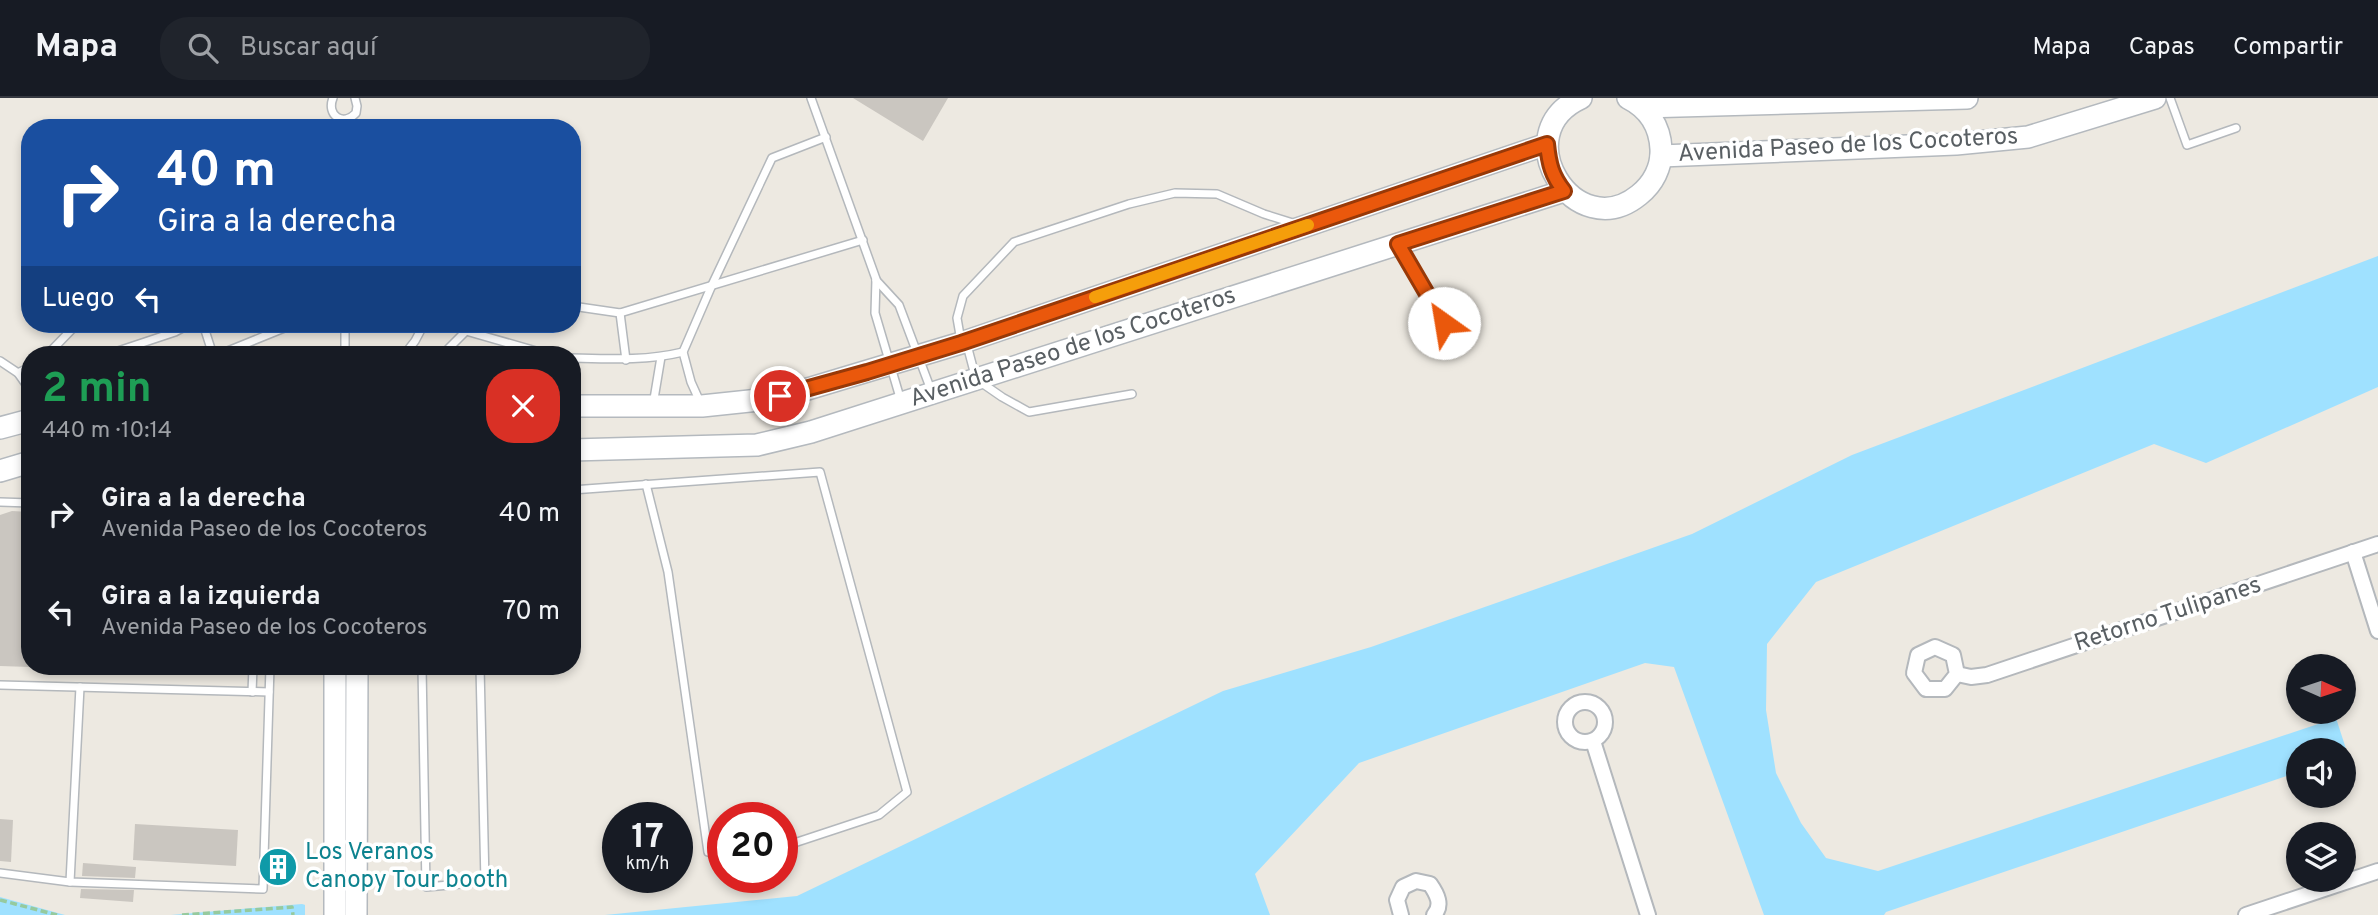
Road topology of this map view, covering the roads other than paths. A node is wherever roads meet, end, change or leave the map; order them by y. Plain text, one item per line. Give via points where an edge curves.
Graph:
1 (333, 98) edge
2 (355, 98) edge
3 (811, 98) edge
4 (1581, 98) edge
5 (1967, 98) edge
6 (2155, 98) edge
7 (2171, 98) edge
8 (1635, 103) edge
9 (1561, 104) edge
10 (340, 119) edge
11 (352, 119) edge
12 (2236, 128) dead end
13 (826, 137) junction
14 (1547, 144) junction
15 (1661, 156) junction
16 (1564, 191) junction
17 (1303, 227) junction
18 (863, 240) junction
19 (1398, 244) junction
20 (876, 279) junction
21 (712, 285) junction
22 (581, 307) edge
23 (620, 313) junction
24 (1444, 323) dead end
25 (69, 333) edge
26 (161, 333) edge
27 (271, 333) edge
28 (464, 333) edge
29 (473, 333) edge
30 (963, 342) junction
31 (56, 346) edge
32 (129, 346) edge
33 (238, 346) edge
34 (451, 346) edge
35 (518, 346) edge
36 (683, 352) junction
37 (919, 356) junction
38 (661, 357) junction
39 (581, 358) edge
40 (0, 360) edge
41 (626, 360) junction
42 (889, 366) junction
43 (21, 372) edge
44 (18, 373) junction
45 (21, 376) edge
46 (976, 379) junction
47 (932, 394) junction
48 (1132, 394) dead end
49 (901, 403) junction
50 (653, 405) junction
51 (581, 406) edge
52 (702, 406) junction
53 (21, 422) edge
54 (0, 428) edge
55 (581, 450) edge
56 (21, 465) edge
57 (0, 471) edge
58 (646, 484) junction
59 (581, 489) edge
60 (0, 502) edge
61 (21, 503) edge
62 (2378, 544) edge
63 (2353, 552) junction
64 (2378, 631) edge
65 (1957, 674) dead end
66 (253, 675) edge
67 (270, 675) edge
68 (335, 675) edge
69 (357, 675) edge
70 (422, 675) edge
71 (480, 675) edge
72 (0, 685) edge
73 (80, 687) junction
74 (252, 692) junction
75 (269, 692) junction
76 (1592, 741) dead end
77 (798, 842) edge
78 (707, 845) edge
79 (345, 870) junction
80 (2378, 872) edge
81 (0, 873) edge
82 (70, 882) junction
83 (335, 915) edge
84 (356, 915) edge
85 (1401, 915) edge
86 (1434, 915) edge
87 (1648, 915) edge
88 (2246, 915) edge

1 - 10 lane via 330,106
2 - 11 lane via 358,106
3 - 13 lane
4 - 9 street
5 - 8 street, Avenida Paseo de los Cocoteros
6 - 15 street, Avenida Paseo de los Cocoteros via 2028,137
7 - 12 lane via 2187,145
8 - 15 street, Avenida Paseo de los Cocoteros via 1654,121
9 - 14 street
13 - 18 lane
13 - 21 lane via 772,158
14 - 16 street via 1554,178
14 - 17 street, Avenida Paseo de los Cocoteros
15 - 16 street, Avenida Paseo de los Cocoteros via 1657,173 1633,201 1597,208
16 - 19 street, Avenida Paseo de los Cocoteros
17 - 30 street, Avenida Paseo de los Cocoteros
17 - 30 lane via 1217,194 1175,194 1048,230 1014,242 963,296 957,318
18 - 20 lane
18 - 21 lane
19 - 24 lane
19 - 46 street, Avenida Paseo de los Cocoteros
20 - 37 lane via 899,305
20 - 42 lane via 876,313
21 - 23 lane
21 - 36 lane
22 - 23 lane
23 - 41 lane
25 - 31 lane
26 - 32 lane
27 - 33 lane
28 - 34 lane
29 - 35 lane
30 - 37 street, Avenida Paseo de los Cocoteros
30 - 46 lane
36 - 38 lane
36 - 52 lane
37 - 42 street, Avenida Paseo de los Cocoteros
37 - 47 lane
38 - 41 lane
38 - 50 lane
39 - 41 lane
40 - 44 lane
42 - 49 lane
42 - 52 street, Avenida Paseo de los Cocoteros via 801,391
43 - 44 lane
44 - 45 lane
46 - 47 street, Avenida Paseo de los Cocoteros
46 - 48 lane via 1029,412
47 - 49 street, Avenida Paseo de los Cocoteros
49 - 55 street, Avenida Paseo de los Cocoteros via 757,444
50 - 51 street, Avenida Paseo de los Cocoteros
50 - 52 street, Avenida Paseo de los Cocoteros
53 - 54 street
56 - 57 street
58 - 59 lane
58 - 77 lane via 820,472 907,792 879,815
58 - 78 lane via 668,572
60 - 61 lane
62 - 63 street, Retorno Tulipanes
63 - 64 street
63 - 65 street, Retorno Tulipanes via 1987,675
66 - 74 lane
67 - 75 lane
68 - 79 street
69 - 79 street
70 - 71 lane via 426,887 485,882
72 - 73 lane
73 - 74 lane
73 - 82 lane
74 - 75 lane
75 - 82 lane via 263,889
76 - 87 street
79 - 83 street
79 - 84 street
80 - 88 street
81 - 82 lane
85 - 86 street via 1397,900 1403,887 1416,881 1430,884 1439,896

